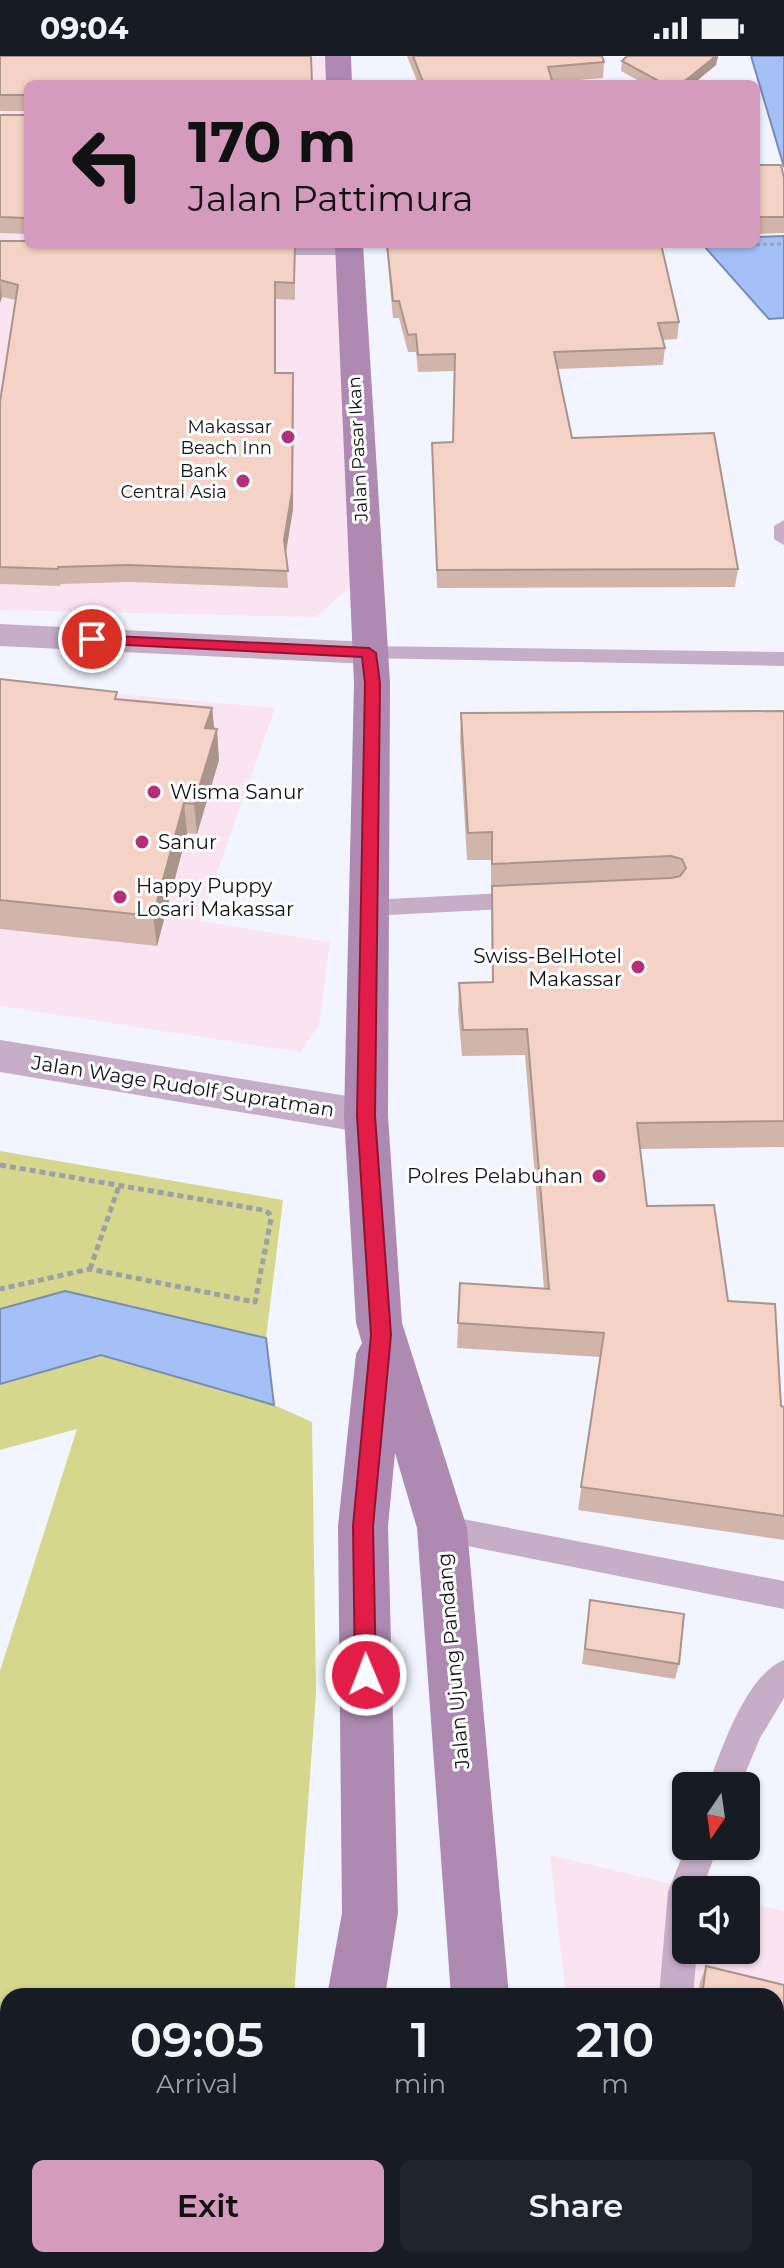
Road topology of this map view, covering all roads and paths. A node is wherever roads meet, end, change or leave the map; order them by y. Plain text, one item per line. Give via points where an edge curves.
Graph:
1 (338, 56) edge
2 (339, 80) edge
3 (760, 244) edge
4 (784, 244) edge
5 (349, 248) edge
6 (784, 526) edge
7 (784, 539) edge
8 (0, 635) edge
9 (369, 653) junction
10 (784, 659) edge
11 (557, 899) edge
12 (369, 908) junction
13 (0, 1056) edge
14 (366, 1116) junction
15 (0, 1165) edge
16 (119, 1186) junction
17 (90, 1269) junction
18 (0, 1289) edge
19 (381, 1335) junction
20 (442, 1528) junction
21 (784, 1595) edge
22 (784, 1675) edge
23 (729, 1772) edge
24 (697, 1860) edge
25 (357, 1988) edge
26 (479, 1988) edge
27 (677, 1988) edge

1 - 2 main road
3 - 4 path
5 - 9 main road, Jalan Pasar Ikan
6 - 7 lane
8 - 9 street
9 - 10 lane
9 - 12 main road, Jalan Ujung Pandang
11 - 12 lane
12 - 14 main road, Jalan Ujung Pandang
13 - 14 street, Jalan Wage Rudolf Supratman
14 - 19 main road, Jalan Ujung Pandang
15 - 16 path
16 - 17 path
16 - 17 path via 269,1213 255,1302
17 - 18 path
19 - 20 main road, Jalan Ujung Pandang
19 - 25 main road, Jalan Ujung Pandang via 363,1526 370,1913
20 - 21 lane
20 - 26 main road, Jalan Ujung Pandang
22 - 23 lane via 742,1738
24 - 27 lane via 685,1892

